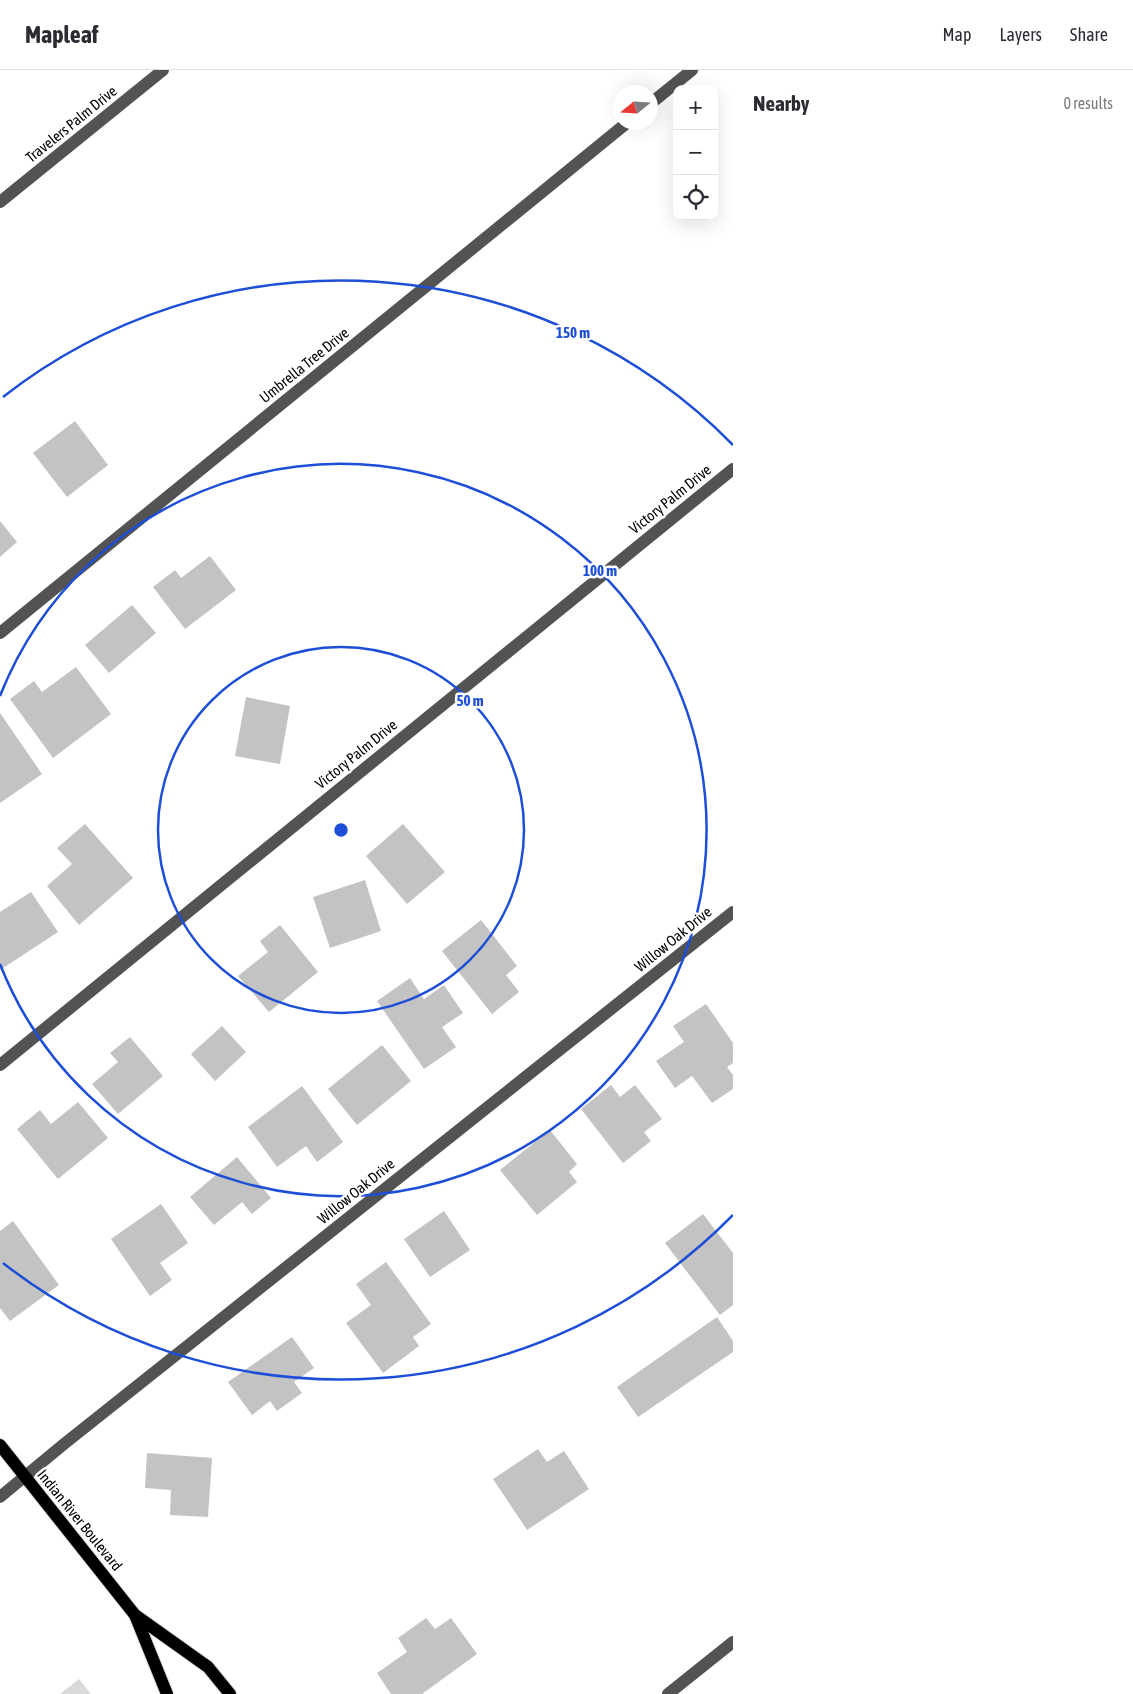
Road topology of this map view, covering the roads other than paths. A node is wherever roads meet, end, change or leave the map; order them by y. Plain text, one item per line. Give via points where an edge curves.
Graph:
1 (162, 70) edge
2 (692, 70) edge
3 (658, 98) edge
4 (618, 130) edge
5 (0, 202) edge
6 (733, 469) edge
7 (0, 633) edge
8 (733, 912) edge
9 (0, 1065) edge
10 (0, 1445) edge
11 (25, 1476) junction
12 (0, 1497) edge
13 (135, 1615) junction
14 (733, 1642) edge
15 (167, 1694) edge
16 (230, 1694) edge
17 (668, 1694) edge

1 - 5 street, Travelers Palm Drive
2 - 3 street
4 - 7 street, Umbrella Tree Drive
6 - 9 street, Victory Palm Drive
8 - 11 street, Willow Oak Drive
10 - 11 main road, Indian River Boulevard
11 - 12 street, Willow Oak Drive
11 - 13 main road, Indian River Boulevard
13 - 15 main road, Indian River Boulevard
13 - 16 main road, Indian River Boulevard via 208,1667
14 - 17 street

